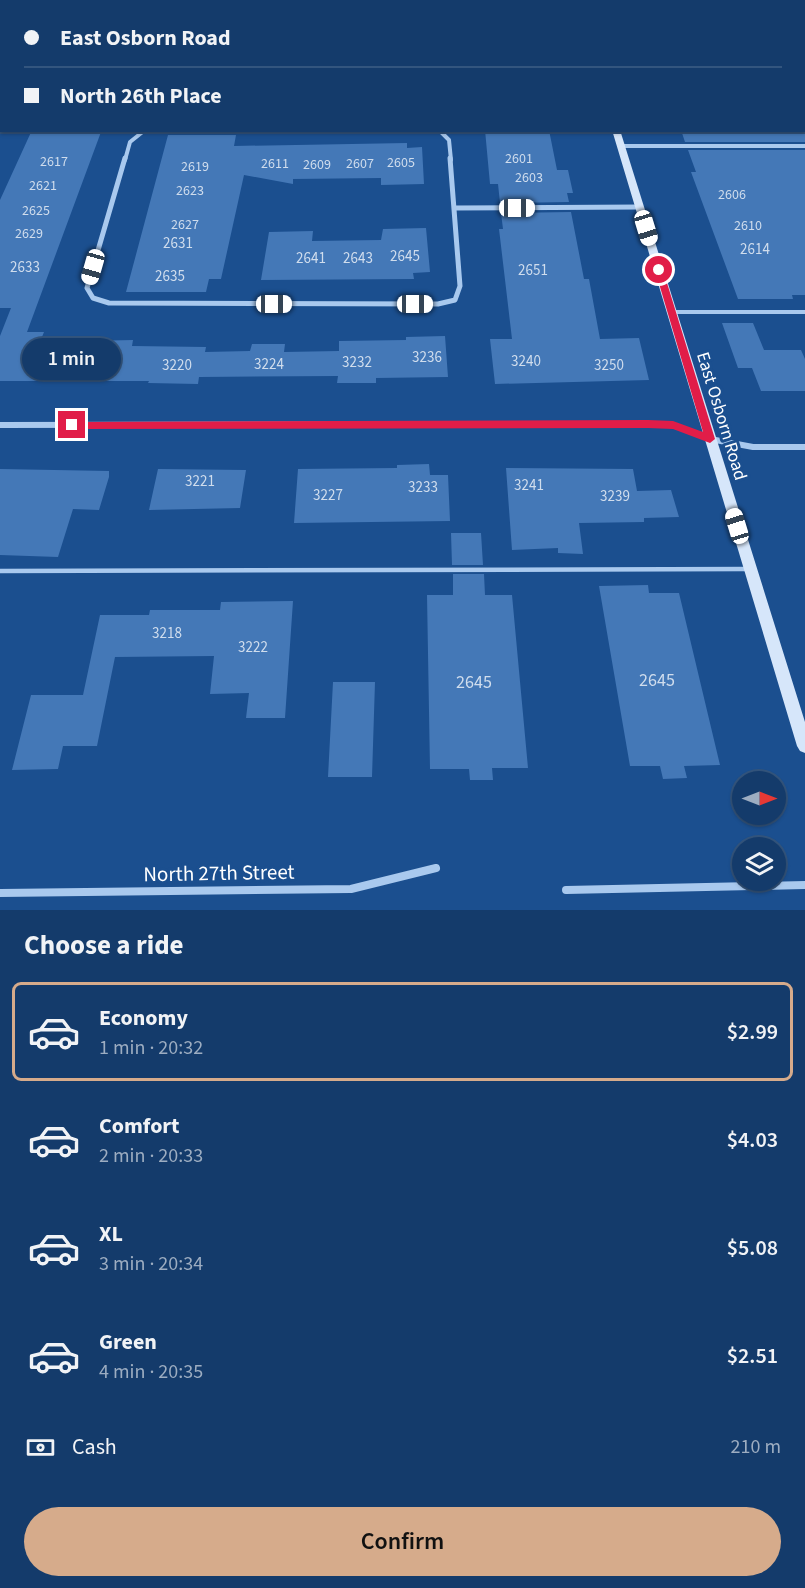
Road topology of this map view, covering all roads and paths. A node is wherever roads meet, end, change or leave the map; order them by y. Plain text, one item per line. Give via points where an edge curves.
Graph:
1 (142, 132) edge
2 (441, 132) edge
3 (617, 132) edge
4 (621, 146) junction
5 (805, 146) edge
6 (640, 207) junction
7 (454, 208) junction
8 (672, 312) junction
9 (805, 312) edge
10 (0, 425) edge
11 (710, 439) junction
12 (805, 447) edge
13 (750, 569) junction
14 (0, 571) edge
15 (805, 746) edge
16 (436, 868) dead end
17 (805, 885) edge
18 (566, 890) dead end
19 (0, 893) edge

1 - 7 street via 130,142 87,288 93,298 109,303 438,304 455,300 459,286
2 - 7 street via 449,140
3 - 4 main road, East Osborn Road
4 - 5 street
4 - 6 main road, East Osborn Road
6 - 7 street
6 - 8 main road, East Osborn Road
8 - 9 lane
8 - 11 main road, East Osborn Road
10 - 11 street via 648,424 673,425
11 - 12 street via 753,447
11 - 13 main road, East Osborn Road
13 - 14 lane
13 - 15 main road, East Osborn Road
16 - 19 street, North 27th Street via 351,889
17 - 18 street

